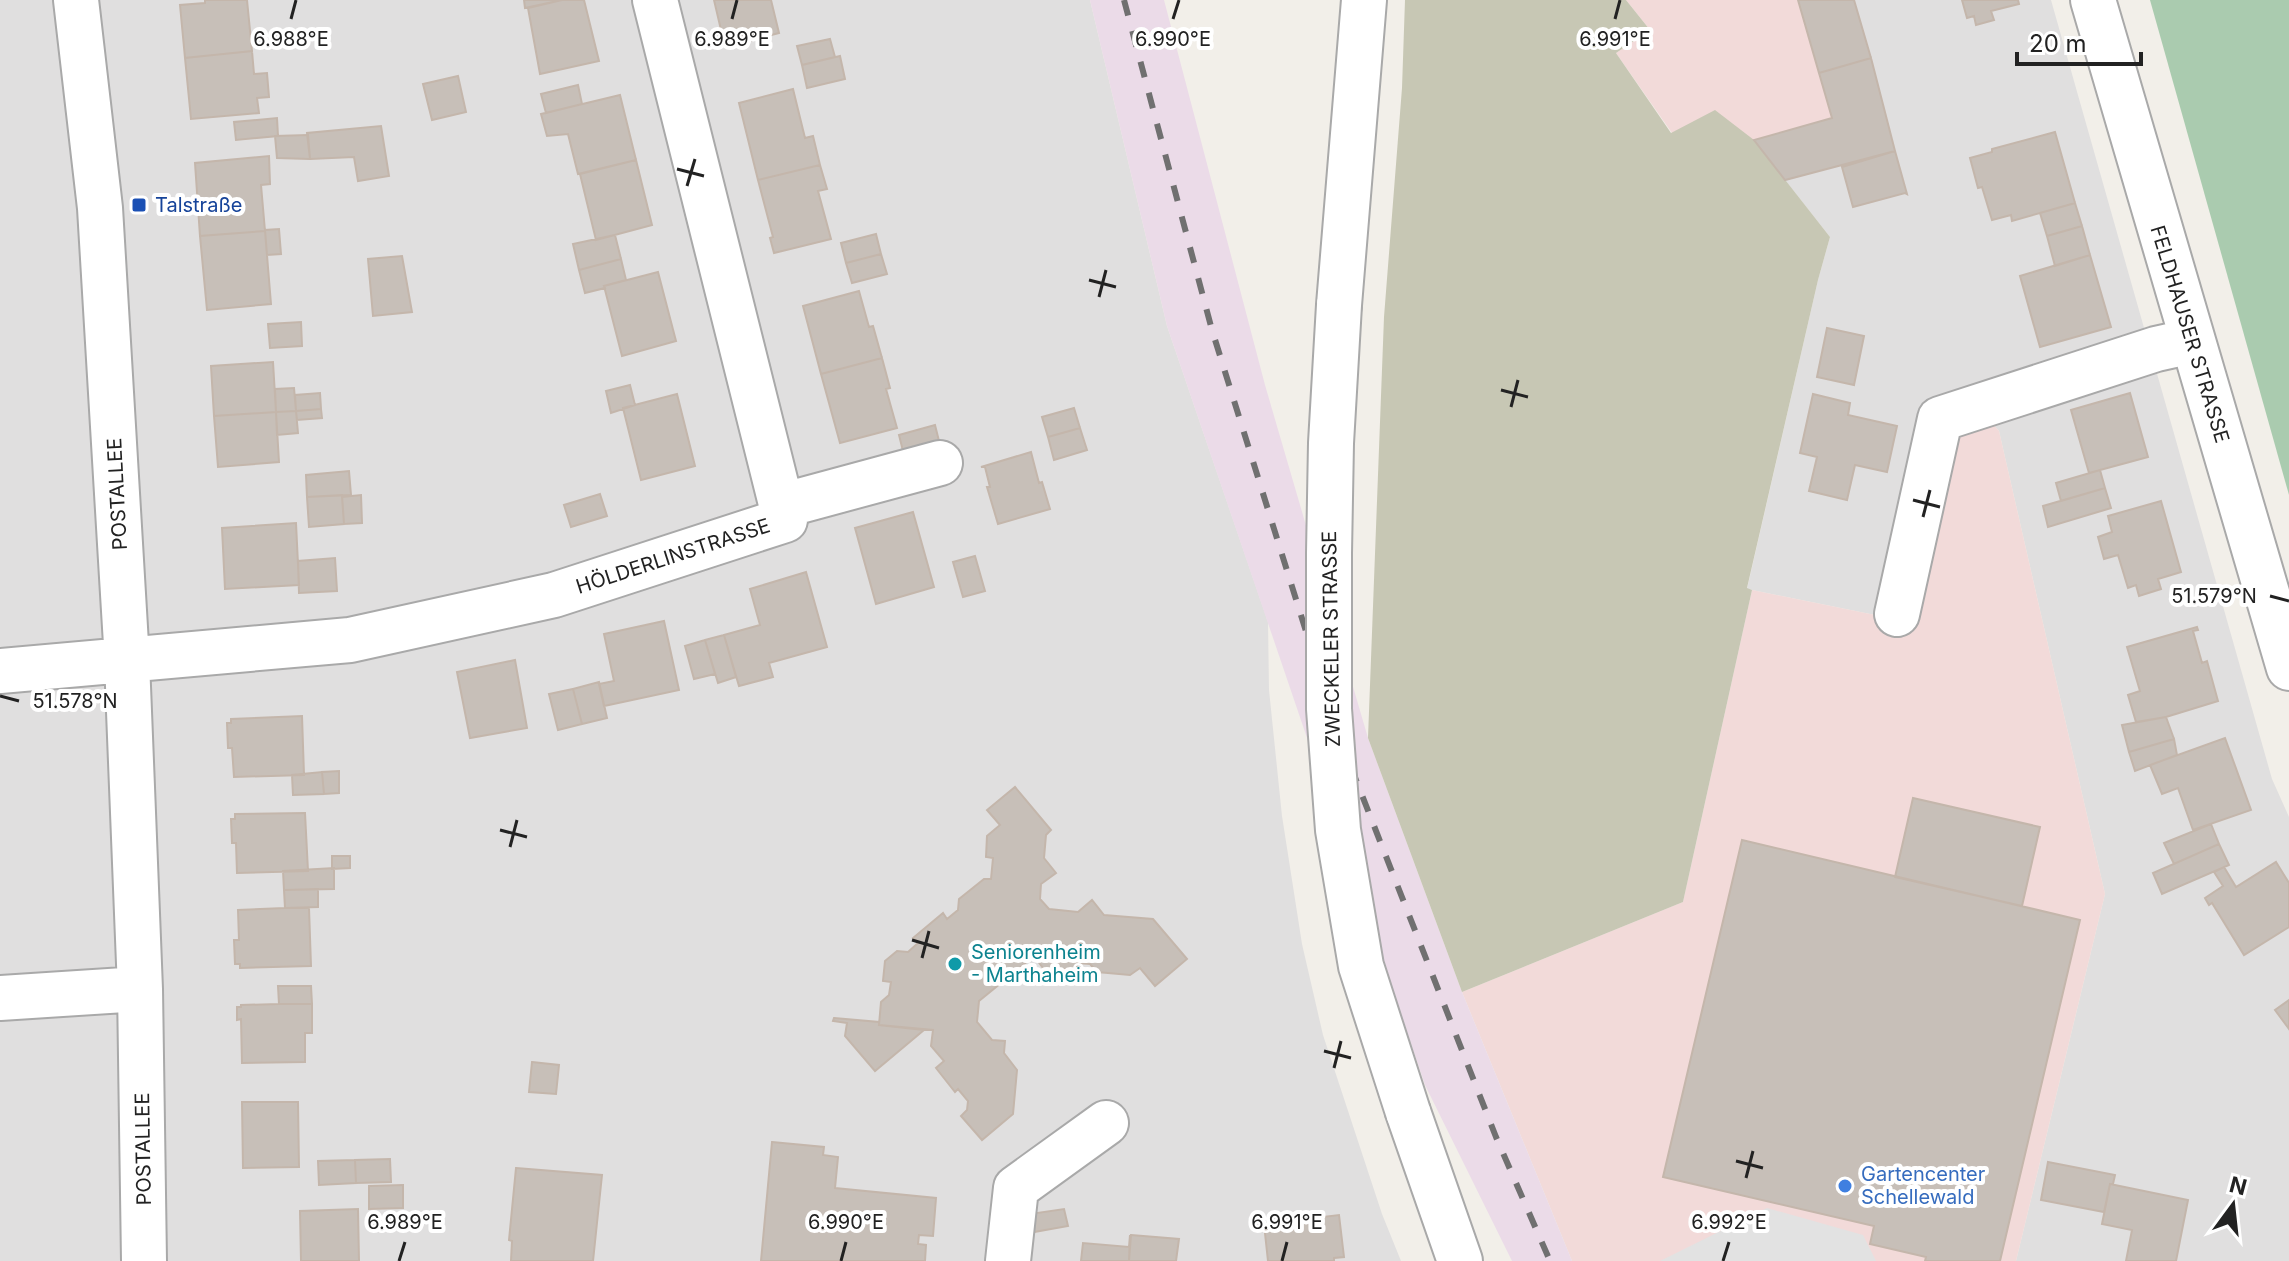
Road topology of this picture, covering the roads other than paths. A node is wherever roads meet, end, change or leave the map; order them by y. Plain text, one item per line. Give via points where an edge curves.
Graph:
1 (76, 0) edge
2 (655, 0) edge
3 (1364, 0) edge
4 (2093, 0) edge
5 (2192, 341) junction
6 (940, 463) dead end
7 (781, 506) junction
8 (1897, 614) dead end
9 (127, 661) junction
10 (2289, 668) edge
11 (0, 671) edge
12 (140, 989) junction
13 (0, 998) edge
14 (1106, 1123) dead end
15 (144, 1261) edge
16 (1008, 1261) edge
17 (1460, 1261) edge

1 - 9 street, POSTALLEE via 100,208
2 - 7 street, HÖLDERLINSTRASSE
3 - 17 street, ZWECKELER STRASSE, bridge via 1331,443 1329,709 1338,830 1361,966
4 - 5 street, FELDHAUSER STRASSE
5 - 8 street via 1940,419
5 - 10 street, FELDHAUSER STRASSE
6 - 7 street
7 - 9 street, HÖLDERLINSTRASSE via 785,520 554,595 350,640
9 - 11 street
9 - 12 street, POSTALLEE
12 - 13 street
12 - 15 street, POSTALLEE
14 - 16 street via 1016,1188

